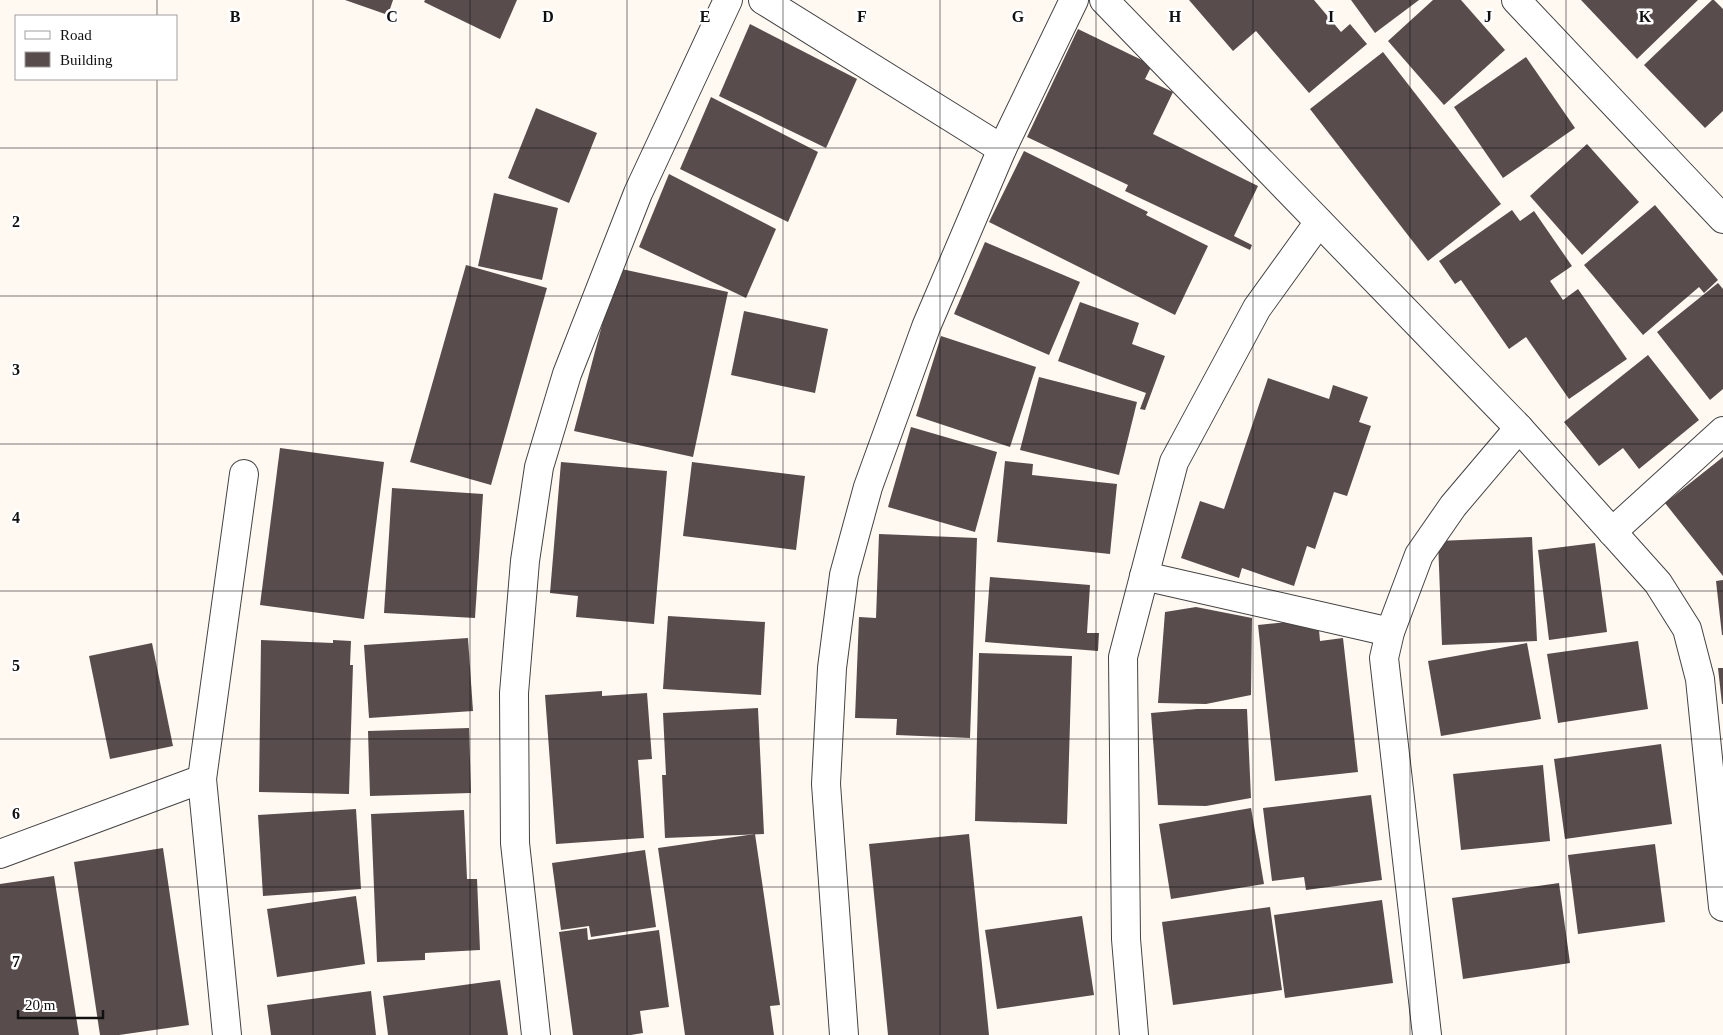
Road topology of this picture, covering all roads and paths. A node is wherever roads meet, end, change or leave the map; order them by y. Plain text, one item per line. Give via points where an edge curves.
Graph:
1 (728, 0) edge
2 (764, 0) edge
3 (1074, 0) edge
4 (1104, 0) edge
5 (1516, 0) edge
6 (1002, 149) junction
7 (1723, 219) edge
8 (1319, 222) junction
9 (1519, 428) junction
10 (1723, 431) edge
11 (244, 474) dead end
12 (1612, 532) junction
13 (1144, 576) junction
14 (1390, 632) junction
15 (202, 779) junction
16 (0, 854) edge
17 (1723, 907) edge
18 (227, 1035) edge
19 (536, 1035) edge
20 (844, 1035) edge
21 (1134, 1035) edge
22 (1427, 1035) edge

1 - 19 street via 638,194 567,374 539,467 524,561 514,693 515,843
2 - 6 street
3 - 6 street
4 - 8 street
5 - 7 street
6 - 20 street via 926,327 868,487 844,575 832,668 826,784
8 - 9 street
8 - 13 street via 1257,308 1174,462
9 - 12 street
9 - 14 street via 1452,506 1419,555
10 - 12 street
11 - 15 street
12 - 17 street via 1658,583 1686,629 1700,679
13 - 14 street
13 - 21 street via 1123,657 1126,939
14 - 22 street via 1384,658
15 - 16 street
15 - 18 street

